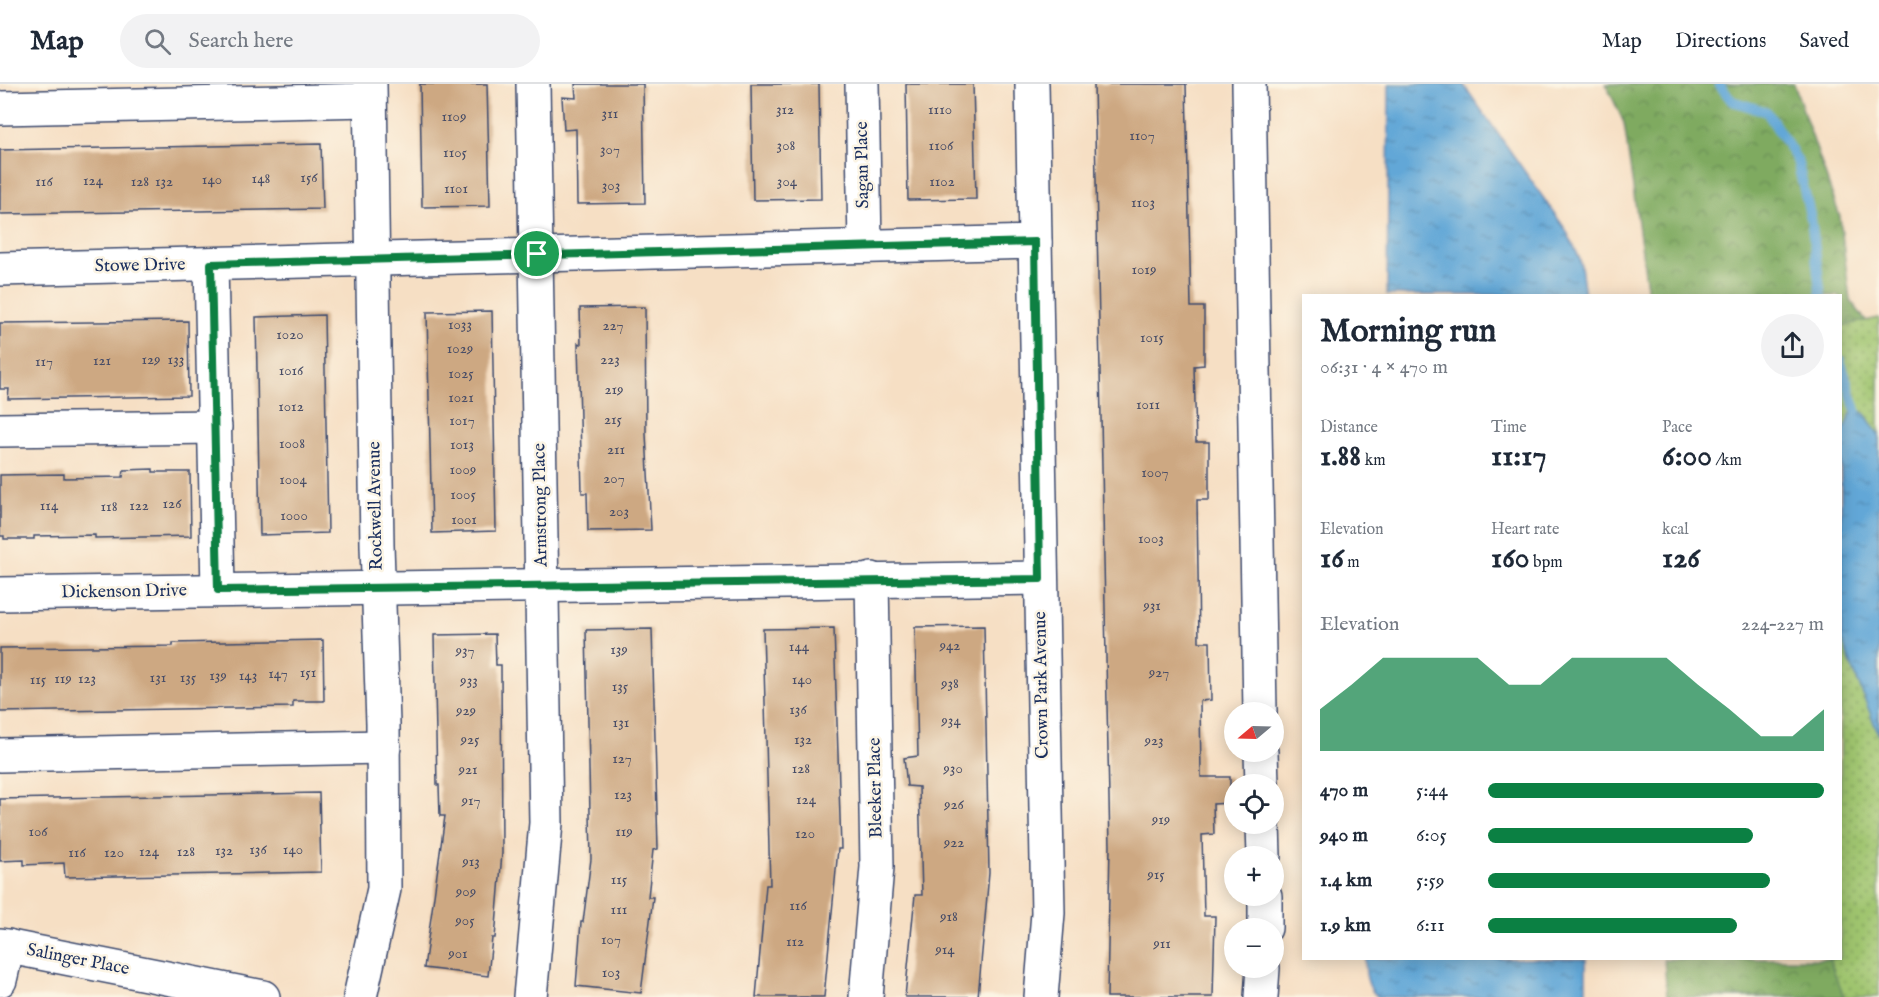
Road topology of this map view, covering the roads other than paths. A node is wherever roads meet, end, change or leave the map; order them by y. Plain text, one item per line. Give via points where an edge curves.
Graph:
1 (533, 84) edge
2 (862, 84) edge
3 (1032, 84) edge
4 (1249, 84) edge
5 (370, 92) edge
6 (0, 108) edge
7 (1035, 242) junction
8 (865, 245) junction
9 (537, 254) junction
10 (372, 259) junction
11 (211, 264) junction
12 (0, 268) edge
13 (215, 427) junction
14 (0, 430) edge
15 (872, 579) junction
16 (1040, 579) junction
17 (543, 586) junction
18 (378, 588) junction
19 (218, 590) junction
20 (0, 594) edge
21 (1260, 702) edge
22 (384, 747) junction
23 (0, 755) edge
24 (4, 945) edge
25 (1262, 978) edge
26 (0, 980) edge
27 (262, 997) edge
28 (360, 997) edge
29 (530, 997) edge
30 (866, 997) edge
31 (1041, 997) edge
32 (1261, 997) edge

1 - 9 street, Armstrong Place
2 - 8 street, Sagan Place
3 - 7 street, Crown Park Avenue
4 - 21 street
5 - 6 street
5 - 10 street, Rockwell Avenue
7 - 8 street, Stowe Drive
7 - 16 street, Crown Park Avenue
8 - 9 street, Stowe Drive
9 - 10 street, Stowe Drive
9 - 17 street, Armstrong Place
10 - 11 street, Stowe Drive
10 - 18 street, Rockwell Avenue
11 - 12 street, Stowe Drive
11 - 13 street
13 - 14 street
13 - 19 street
15 - 16 street, Dickenson Drive
15 - 17 street, Dickenson Drive
15 - 30 street, Bleeker Place via 877,867
16 - 31 street, Crown Park Avenue via 1047,913
17 - 18 street, Dickenson Drive
17 - 29 street, Armstrong Place via 546,823
18 - 19 street, Dickenson Drive
18 - 22 street, Rockwell Avenue
19 - 20 street, Dickenson Drive
22 - 23 street
22 - 28 street, Rockwell Avenue via 384,889
24 - 26 street
24 - 27 street, Salinger Place
25 - 32 street

